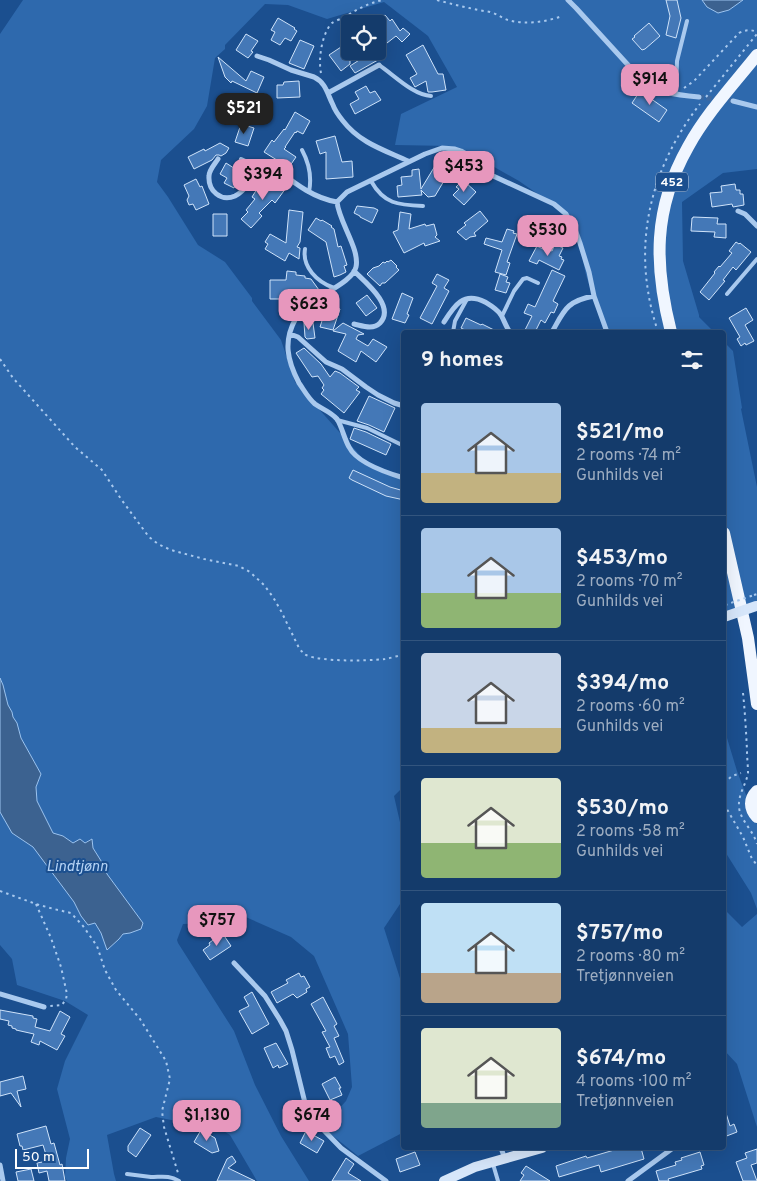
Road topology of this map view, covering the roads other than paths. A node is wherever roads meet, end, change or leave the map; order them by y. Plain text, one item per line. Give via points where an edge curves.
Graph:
1 (568, 0) edge
2 (687, 21) dead end
3 (757, 55) edge
4 (257, 56) dead end
5 (379, 65) joint
6 (328, 93) junction
7 (676, 94) junction
8 (431, 96) dead end
9 (699, 97) tunnel mouth
10 (733, 101) tunnel mouth
11 (757, 107) edge
12 (302, 150) dead end
13 (218, 159) dead end
14 (241, 159) dead end
15 (408, 161) junction
16 (264, 169) junction
17 (371, 181) junction
18 (309, 192) junction
19 (336, 202) junction
20 (423, 206) dead end
21 (738, 211) dead end
22 (757, 226) edge
23 (305, 249) dead end
24 (757, 258) edge
25 (354, 271) junction
26 (538, 283) dead end
27 (334, 288) junction
28 (727, 294) dead end
29 (594, 296) junction
30 (467, 299) junction
31 (502, 316) junction
32 (444, 322) dead end
33 (354, 324) dead end
34 (453, 330) edge
35 (509, 330) edge
36 (553, 330) edge
37 (606, 330) edge
38 (671, 330) edge
39 (290, 334) junction
40 (401, 405) edge
41 (337, 420) junction
42 (401, 445) edge
43 (401, 477) edge
44 (726, 541) edge
45 (756, 600) edge
46 (726, 616) edge
47 (757, 698) edge
48 (757, 704) edge
49 (757, 780) edge
50 (755, 793) edge
51 (756, 817) edge
52 (234, 963) dead end
53 (0, 994) edge
54 (44, 1007) road end
55 (502, 1150) edge
56 (535, 1150) edge
57 (670, 1150) edge
58 (505, 1159) junction
59 (492, 1162) junction
60 (0, 1165) edge
61 (127, 1174) dead end
62 (3, 1181) edge
63 (179, 1181) edge
64 (386, 1181) edge
65 (444, 1181) edge
66 (498, 1181) edge
67 (628, 1181) edge

1 - 7 street via 647,84
2 - 7 lane via 677,61
3 - 38 main road, 452 via 697,131 670,187 662,218 659,256
4 - 6 street via 314,76
5 - 6 street
5 - 8 lane via 409,87
6 - 15 street via 333,107 352,132
7 - 9 street
10 - 11 street
12 - 18 lane via 310,174
13 - 16 street via 209,174 209,182 212,190 220,196 235,196
14 - 16 lane
15 - 17 street
15 - 29 street via 434,150 455,149 468,155 492,175 554,204 566,214 576,232
16 - 18 street via 274,168
17 - 19 street via 347,192
17 - 20 lane via 378,192 392,202
18 - 19 street
19 - 25 street via 354,248
21 - 22 street
23 - 27 lane via 310,272
24 - 28 lane
25 - 27 street
25 - 33 street via 380,298 384,315 380,323 372,327
26 - 31 lane via 523,279
27 - 39 street via 302,310
29 - 36 street via 567,307
29 - 37 street
30 - 31 street via 480,300
30 - 32 street via 456,304
30 - 34 lane
31 - 35 street
39 - 40 street via 326,362 342,369 378,395
39 - 41 street via 289,359 302,388 315,404
41 - 42 lane via 367,428
41 - 43 street via 352,452 367,463
44 - 47 main road via 746,624
45 - 46 street, bridge
47 - 48 main road
49 - 50 main road
50 - 51 main road via 750,804
52 - 64 street via 265,996 286,1031 311,1117 341,1148
53 - 54 street
55 - 58 street
56 - 58 street
57 - 67 street
58 - 59 street
59 - 65 street
59 - 66 lane
60 - 62 street
61 - 63 lane via 165,1176

